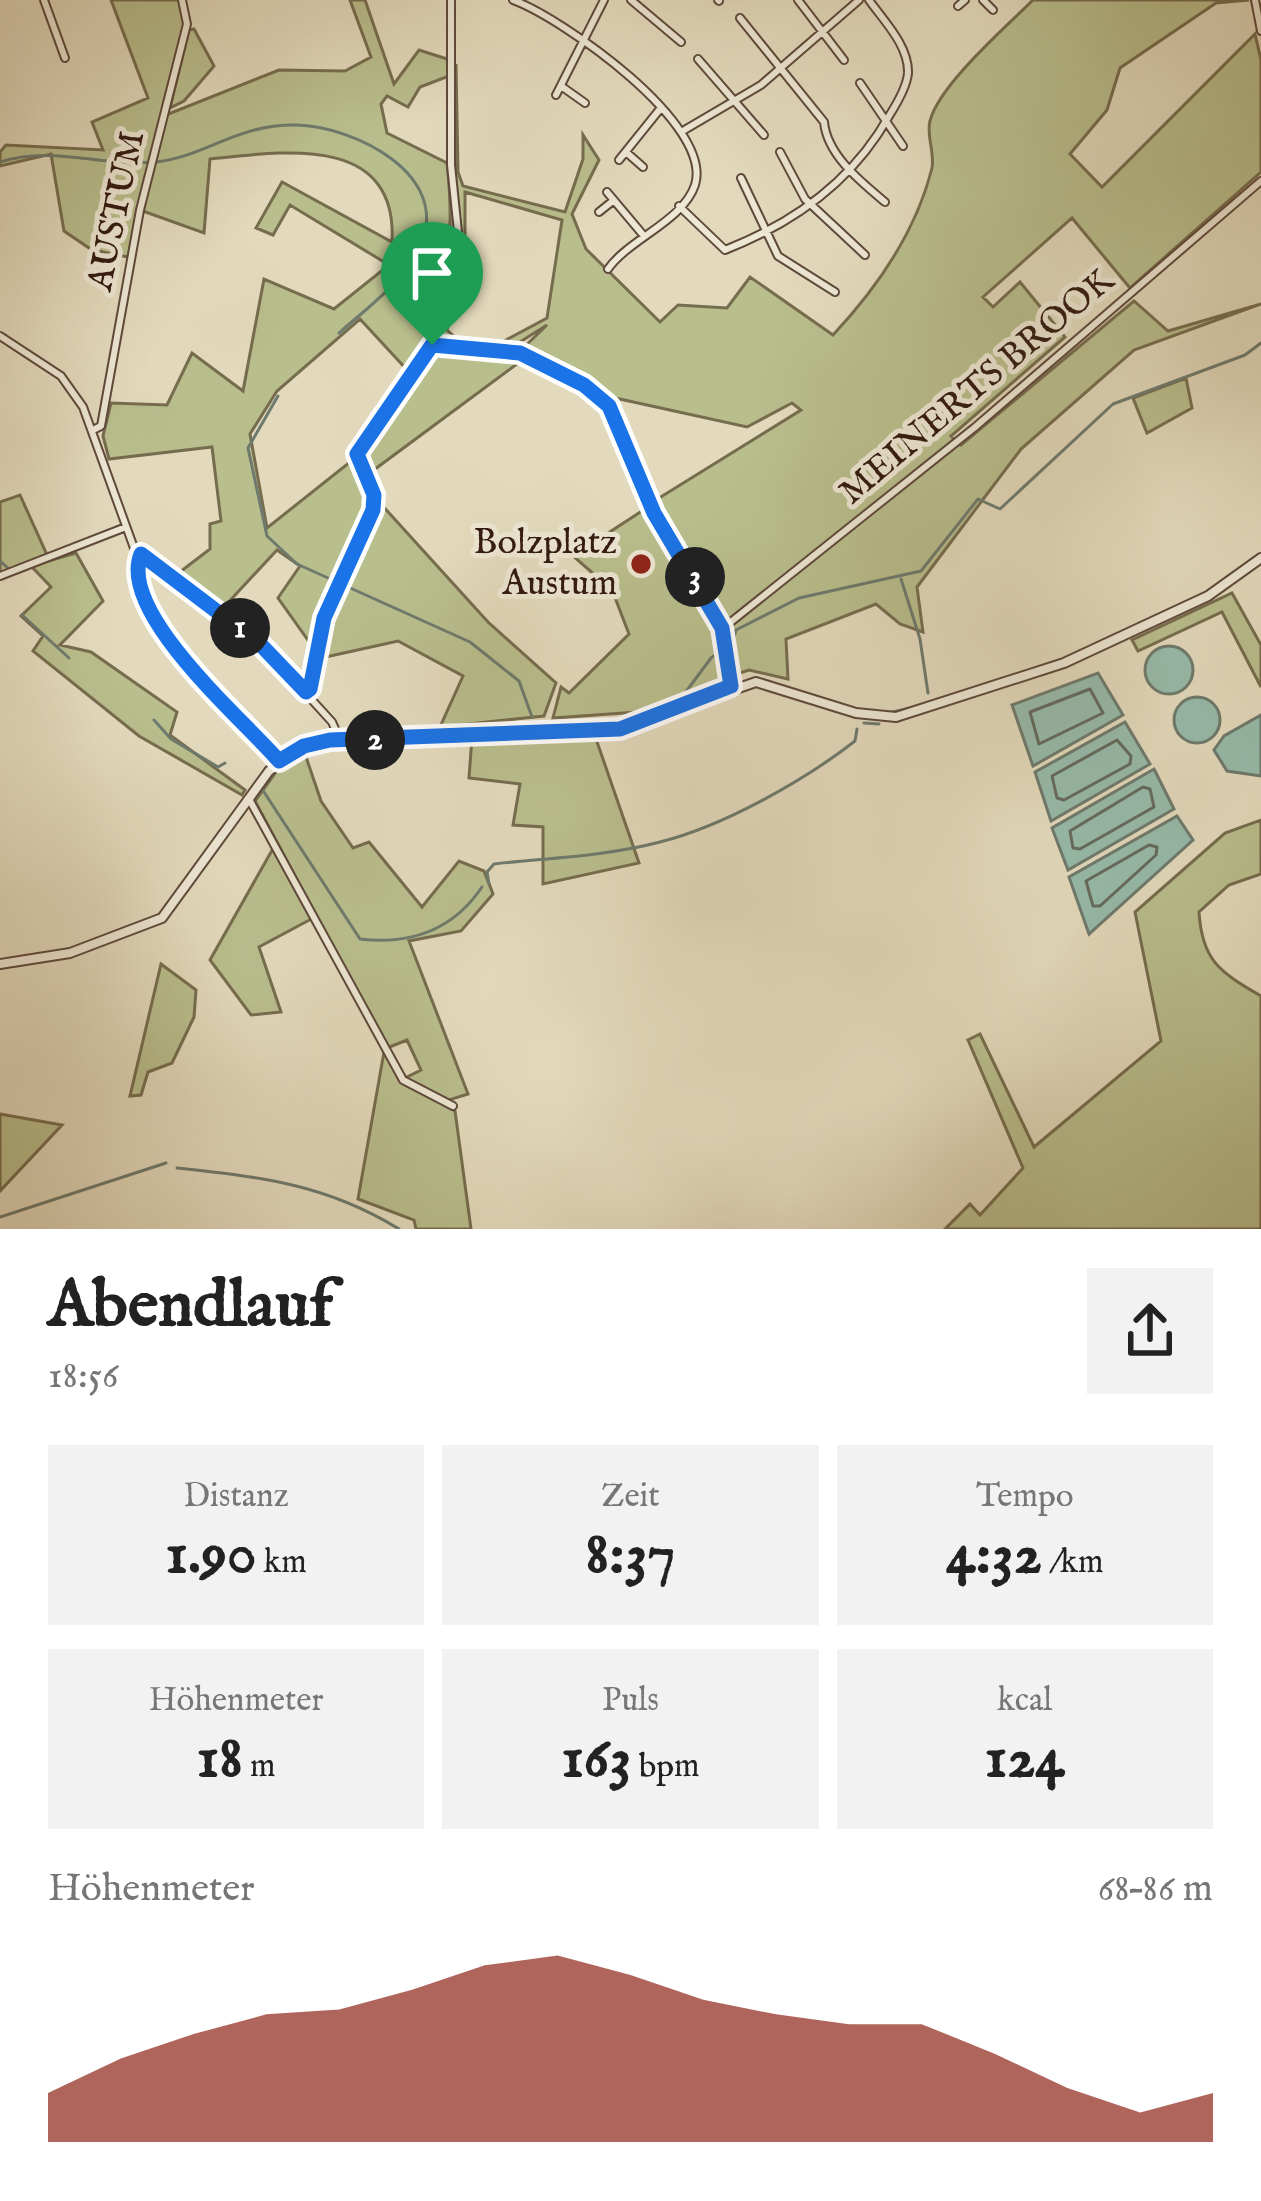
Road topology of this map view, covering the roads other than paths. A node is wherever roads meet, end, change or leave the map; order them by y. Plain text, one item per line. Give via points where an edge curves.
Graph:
1 (44, 0) edge
2 (182, 0) edge
3 (451, 0) edge
4 (513, 0) edge
5 (604, 0) edge
6 (631, 0) edge
7 (798, 0) edge
8 (859, 0) edge
9 (869, 0) edge
10 (983, 0) edge
11 (1255, 0) edge
12 (993, 10) dead end
13 (740, 18) dead end
14 (820, 30) junction
15 (1261, 31) edge
16 (585, 40) junction
17 (681, 42) dead end
18 (65, 58) dead end
19 (698, 58) dead end
20 (844, 60) dead end
21 (781, 68) junction
22 (860, 83) dead end
23 (562, 86) junction
24 (556, 95) dead end
25 (734, 101) junction
26 (585, 103) dead end
27 (661, 109) junction
28 (884, 125) junction
29 (681, 132) junction
30 (764, 135) dead end
31 (902, 146) dead end
32 (626, 152) junction
33 (780, 152) dead end
34 (619, 160) dead end
35 (643, 167) dead end
36 (850, 170) junction
37 (741, 178) dead end
38 (1261, 181) edge
39 (607, 192) dead end
40 (614, 200) junction
41 (885, 202) dead end
42 (679, 206) junction
43 (812, 206) junction
44 (599, 212) dead end
45 (766, 234) junction
46 (644, 236) junction
47 (865, 255) dead end
48 (608, 268) dead end
49 (835, 292) dead end
50 (0, 337) edge
51 (432, 345) junction
52 (93, 430) junction
53 (126, 527) junction
54 (141, 554) junction
55 (1261, 558) edge
56 (0, 576) edge
57 (722, 628) junction
58 (731, 686) junction
59 (306, 692) junction
60 (340, 740) junction
61 (279, 761) junction
62 (249, 799) junction
63 (0, 964) edge
64 (453, 1106) dead end

1 - 18 street
2 - 52 street, AUSTUM via 187,24 140,210 111,384
3 - 51 street via 458,232
4 - 16 street
5 - 16 street
6 - 17 street
7 - 14 street
8 - 14 street
9 - 28 street via 904,49 908,73
10 - 12 street
11 - 15 street
13 - 21 street
14 - 20 street
14 - 21 street
16 - 23 street
16 - 27 street
19 - 25 street
21 - 25 street
21 - 36 street
22 - 28 street
23 - 24 street
23 - 26 street
25 - 29 street
25 - 30 street
27 - 29 street
27 - 32 street
28 - 31 street
28 - 36 street
29 - 42 street via 697,172
32 - 34 street
32 - 35 street
33 - 43 street
36 - 41 street
36 - 43 street
37 - 45 street
38 - 57 street, MEINERTS BROOK via 974,428
39 - 40 street
40 - 44 street
40 - 46 street
42 - 45 street via 725,250
42 - 46 street
43 - 45 street
43 - 47 street
45 - 49 street via 778,256
46 - 48 street
50 - 52 street via 61,376
51 - 57 street via 520,353 598,395 654,513
51 - 59 street via 357,454 373,510 324,618
52 - 53 street
53 - 54 street
53 - 56 street
54 - 59 street via 260,644
54 - 61 street via 138,572 155,617 183,664
55 - 58 street via 1208,596 1064,663 911,714 856,713 765,682
57 - 58 street
58 - 60 street via 620,729
59 - 60 street
60 - 61 street via 304,746
61 - 62 street
62 - 63 street via 183,896 152,924 70,953
62 - 64 street via 403,1080

